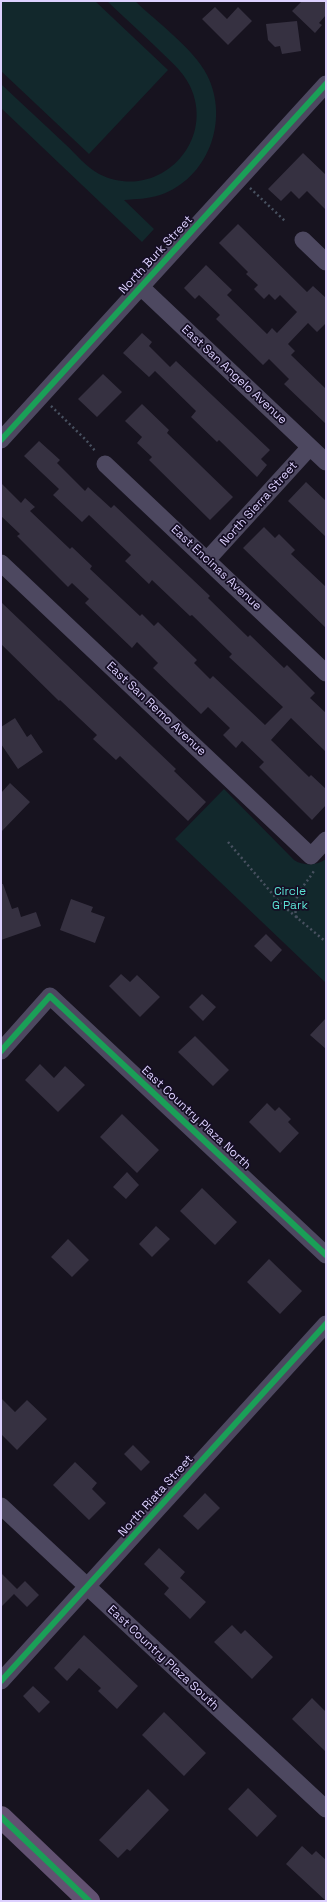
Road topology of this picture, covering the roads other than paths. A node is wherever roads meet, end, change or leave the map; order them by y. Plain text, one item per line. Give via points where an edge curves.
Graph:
1 (326, 84) edge
2 (303, 240) dead end
3 (326, 262) edge
4 (142, 288) junction
5 (1, 440) edge
6 (310, 447) junction
7 (326, 462) edge
8 (105, 464) road end
9 (207, 560) junction
10 (1, 563) edge
11 (326, 673) edge
12 (326, 840) edge
13 (1, 1051) edge
14 (326, 1255) edge
15 (326, 1324) edge
16 (1, 1506) edge
17 (88, 1587) junction
18 (1, 1681) edge
19 (326, 1809) edge
20 (1, 1817) edge
21 (89, 1901) edge

1 - 4 street, North Burk Street
2 - 3 street
4 - 5 street, North Burk Street
4 - 6 street, East San Angelo Avenue
6 - 7 street, East San Angelo Avenue
6 - 9 street, North Sierra Street
8 - 9 street, East Encinas Avenue
9 - 11 street, East Encinas Avenue
10 - 12 street, East San Remo Avenue via 311,856
13 - 14 street, East Country Plaza North via 50,996
15 - 17 street, North Riata Street
16 - 17 street, East Country Plaza South
17 - 18 street, North Riata Street
17 - 19 street, East Country Plaza South
20 - 21 main road

